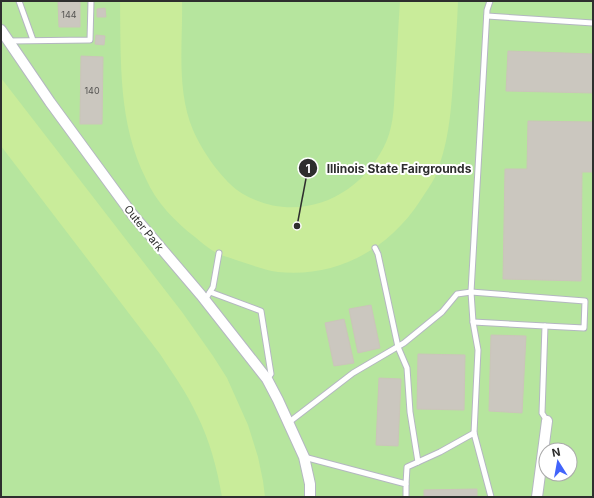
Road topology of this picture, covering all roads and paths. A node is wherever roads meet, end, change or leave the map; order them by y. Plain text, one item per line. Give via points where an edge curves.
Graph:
1 (19, 1) edge
2 (91, 1) edge
3 (490, 1) edge
4 (487, 16) junction
5 (593, 23) edge
6 (1, 30) edge
7 (34, 40) junction
8 (8, 41) junction
9 (375, 248) dead end
10 (219, 253) dead end
11 (472, 292) junction
12 (207, 296) junction
13 (473, 322) junction
14 (545, 326) junction
15 (398, 347) junction
16 (266, 379) junction
17 (547, 421) joint
18 (288, 423) junction
19 (474, 433) junction
20 (304, 457) junction
21 (418, 462) junction
22 (406, 484) junction
23 (310, 497) edge
24 (406, 497) edge
25 (492, 497) edge
26 (537, 497) edge

1 - 7 lane
2 - 7 lane via 90,40
3 - 4 lane
4 - 5 lane
4 - 11 lane
6 - 8 street, Outer Park
7 - 8 lane
8 - 12 street, Outer Park via 132,214
9 - 15 lane
10 - 12 lane via 213,286
11 - 13 lane
11 - 14 lane via 585,300 584,328
11 - 15 lane via 457,294 442,312
12 - 16 street, Outer Park
12 - 16 lane via 261,311 272,374
13 - 14 lane
13 - 19 lane via 478,350
14 - 17 lane via 542,413
15 - 18 lane via 353,373
15 - 21 lane via 408,368 410,412
16 - 18 street, Outer Park
17 - 26 street
18 - 20 street, Outer Park
19 - 21 lane
19 - 25 lane
20 - 22 lane
20 - 23 street, Outer Park
21 - 22 lane via 407,467
22 - 24 lane

